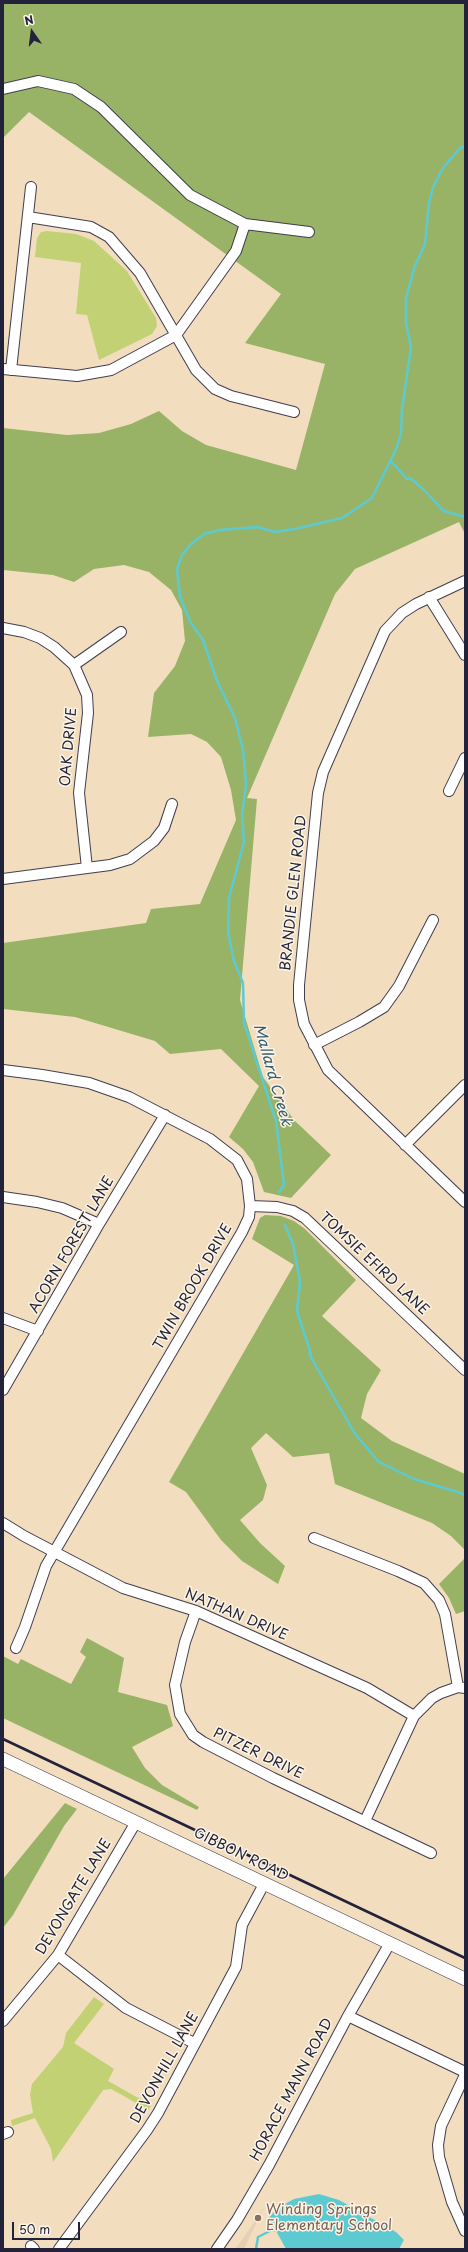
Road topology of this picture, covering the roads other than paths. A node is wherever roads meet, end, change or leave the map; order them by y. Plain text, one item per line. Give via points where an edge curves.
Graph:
1 (3, 89) edge
2 (31, 187) dead end
3 (28, 217) junction
4 (245, 224) junction
5 (309, 232) dead end
6 (176, 335) junction
7 (7, 370) edge
8 (294, 412) dead end
9 (465, 581) edge
10 (429, 597) junction
11 (3, 628) edge
12 (121, 632) dead end
13 (465, 655) edge
14 (74, 665) junction
15 (465, 758) edge
16 (449, 791) dead end
17 (172, 804) dead end
18 (88, 868) junction
19 (3, 879) edge
20 (433, 920) dead end
21 (314, 1045) junction
22 (3, 1070) edge
23 (465, 1085) edge
24 (165, 1115) junction
25 (405, 1145) junction
26 (3, 1197) edge
27 (465, 1202) edge
28 (250, 1206) junction
29 (99, 1224) junction
30 (3, 1318) edge
31 (38, 1331) junction
32 (465, 1370) edge
33 (3, 1390) edge
34 (3, 1522) edge
35 (314, 1538) dead end
36 (55, 1552) junction
37 (196, 1611) junction
38 (16, 1648) dead end
39 (461, 1687) edge
40 (414, 1716) junction
41 (3, 1759) edge
42 (365, 1821) junction
43 (136, 1822) junction
44 (431, 1853) dead end
45 (264, 1884) junction
46 (390, 1943) junction
47 (58, 1955) junction
48 (465, 1979) edge
49 (348, 2016) junction
50 (3, 2021) edge
51 (194, 2043) junction
52 (465, 2072) edge
53 (465, 2075) edge
54 (465, 2231) edge
55 (59, 2249) edge
56 (217, 2249) edge

1 - 4 street via 38,81 74,89 101,107 190,195
2 - 3 street
3 - 6 street via 91,226 109,237 140,273
3 - 7 street
4 - 5 street
4 - 6 street via 236,251
6 - 7 street via 111,370 77,376
6 - 8 street via 196,370 214,389 231,396
9 - 10 street, BRANDIE GLEN ROAD
10 - 13 street
10 - 21 street, BRANDIE GLEN ROAD via 402,613 385,631 360,684 320,782 299,985 300,1011
11 - 14 street, OAK DRIVE via 40,638
12 - 14 street
14 - 18 street, OAK DRIVE via 87,695 88,713 79,794
15 - 16 street
17 - 18 street via 164,828 141,853 110,865
18 - 19 street
20 - 21 street via 399,986 384,1007
21 - 25 street, BRANDIE GLEN ROAD via 328,1070
22 - 24 street, TWIN BROOK DRIVE via 42,1074 89,1084 129,1098
23 - 25 street
24 - 28 street, TWIN BROOK DRIVE via 210,1139 237,1160 247,1178
24 - 29 street, ACORN FOREST LANE
25 - 27 street, BRANDIE GLEN ROAD
26 - 29 street via 62,1208
28 - 32 street, TOMSIE EFIRD LANE via 277,1207 293,1211 305,1218
28 - 36 street, TWIN BROOK DRIVE via 249,1217 242,1232
29 - 31 street, ACORN FOREST LANE
30 - 31 street
31 - 33 street, ACORN FOREST LANE
34 - 36 street, NATHAN DRIVE
35 - 39 street via 424,1583 439,1600 445,1614
36 - 37 street, NATHAN DRIVE via 123,1588
36 - 38 street, TWIN BROOK DRIVE via 46,1566
37 - 40 street, NATHAN DRIVE via 368,1688
37 - 42 street, PITZER DRIVE via 185,1642 175,1685 180,1714 193,1735 273,1778
39 - 40 street via 432,1698
40 - 42 street
41 - 43 main road, GIBBON ROAD
42 - 44 street, PITZER DRIVE
43 - 45 main road, GIBBON ROAD
43 - 47 street, DEVONGATE LANE
45 - 46 main road, GIBBON ROAD
45 - 51 street, DEVONHILL LANE via 242,1925 236,1967
46 - 48 main road, GIBBON ROAD
46 - 49 street, HORACE MANN ROAD
47 - 50 street, DEVONGATE LANE
47 - 51 street via 126,2008
49 - 52 street
49 - 56 street, HORACE MANN ROAD via 269,2165
51 - 55 street, DEVONHILL LANE via 149,2128
53 - 54 street via 441,2126 438,2145 452,2202

